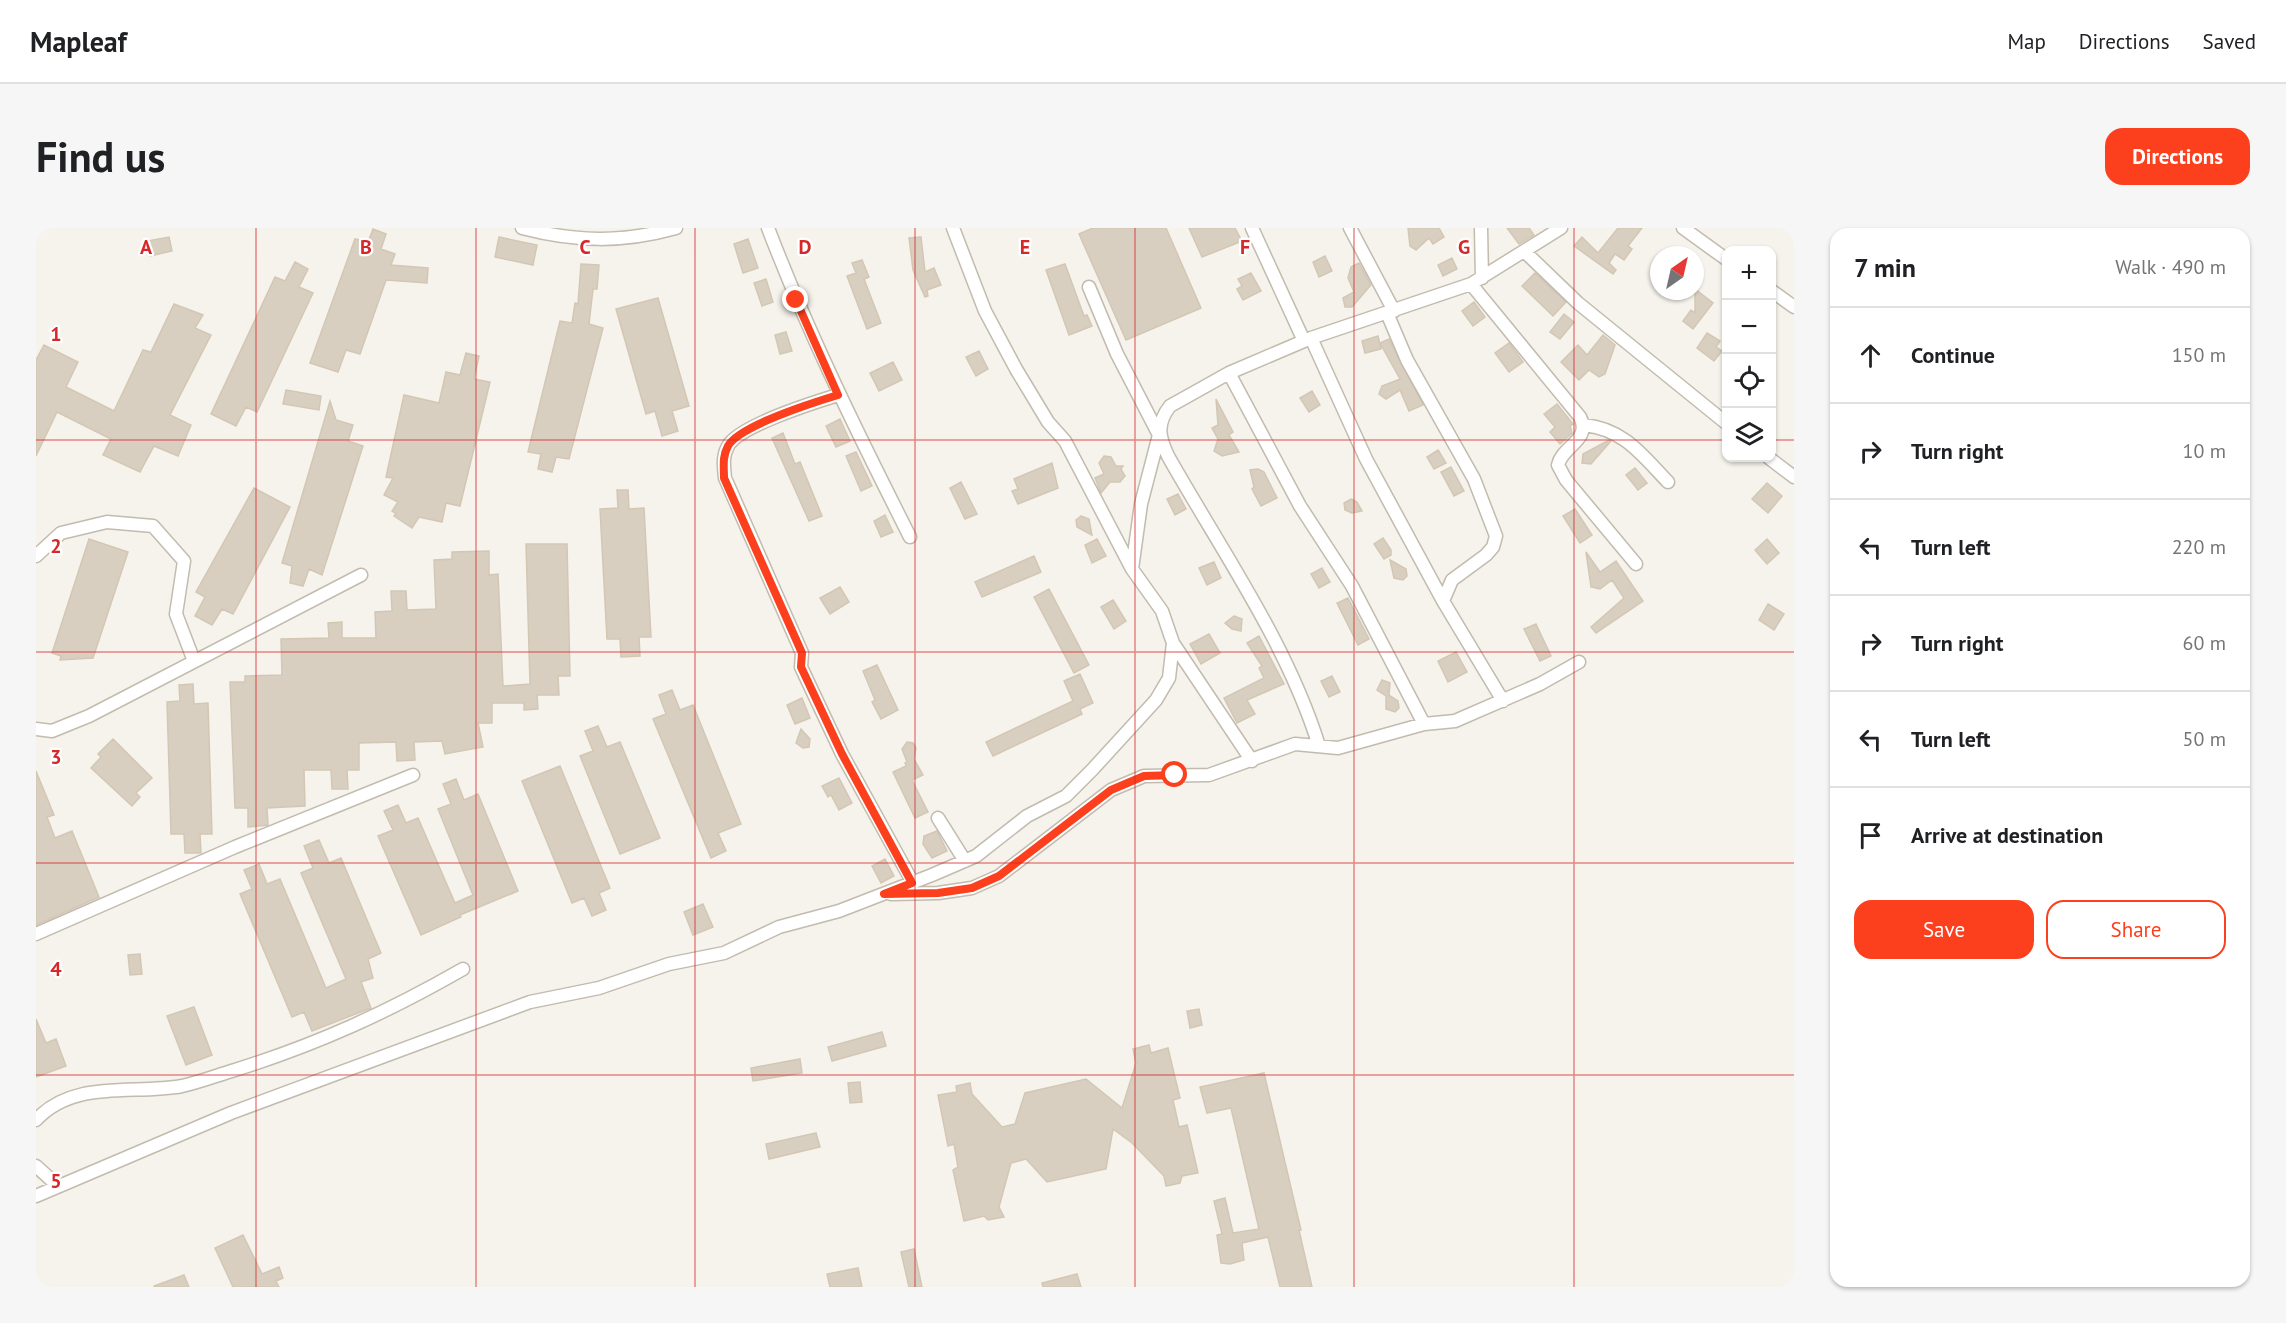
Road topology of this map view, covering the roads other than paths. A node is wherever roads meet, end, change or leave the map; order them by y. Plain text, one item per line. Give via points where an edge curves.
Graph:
1 (522, 228) edge
2 (676, 228) edge
3 (768, 228) edge
4 (954, 228) edge
5 (1252, 228) edge
6 (1350, 228) edge
7 (1481, 228) edge
8 (1561, 228) edge
9 (1683, 228) edge
10 (1525, 252) junction
11 (1722, 256) edge
12 (1477, 281) junction
13 (1089, 287) dead end
14 (1776, 294) edge
15 (1794, 307) edge
16 (1391, 312) junction
17 (1307, 340) junction
18 (1229, 373) junction
19 (838, 395) junction
20 (1722, 420) edge
21 (1584, 425) junction
22 (1159, 435) junction
23 (1774, 462) edge
24 (1794, 477) edge
25 (1668, 482) dead end
26 (910, 537) dead end
27 (36, 556) edge
28 (1636, 564) dead end
29 (1131, 569) junction
30 (361, 575) dead end
31 (1443, 601) junction
32 (1173, 643) junction
33 (194, 661) junction
34 (1579, 662) dead end
35 (1503, 701) junction
36 (1424, 724) junction
37 (36, 729) edge
38 (1319, 746) junction
39 (1252, 761) junction
40 (413, 775) dead end
41 (938, 818) dead end
42 (965, 861) junction
43 (912, 883) junction
44 (884, 894) junction
45 (36, 933) edge
46 (463, 969) dead end
47 (36, 1120) edge
48 (36, 1166) edge
49 (58, 1186) junction
50 (36, 1196) edge

1 - 2 street via 605,241
3 - 19 street
4 - 29 street via 985,311 1048,422 1065,441
5 - 17 street
6 - 16 street
7 - 12 street
8 - 10 street
9 - 11 street
10 - 12 street
10 - 20 street via 1578,303
12 - 16 street
12 - 21 street
13 - 22 street via 1117,354
14 - 15 street
16 - 17 street
16 - 31 street via 1407,360 1474,479 1496,536 1486,555 1452,580
17 - 18 street
17 - 31 street
18 - 22 street via 1170,406 1164,413
18 - 36 street via 1300,506 1362,604
19 - 26 street
19 - 43 street via 757,425 729,444 723,460 724,478 802,653 801,667 842,754
21 - 25 street via 1612,431 1630,443
21 - 28 street via 1576,444 1558,465
22 - 29 street via 1141,504
22 - 38 street via 1249,594 1310,716
23 - 24 street
27 - 33 street via 61,533 107,522 153,526 184,561 176,614
29 - 32 street via 1162,611
30 - 33 street
31 - 35 street
32 - 39 street
32 - 42 street via 1169,678 1156,700 1092,770 1066,796 1027,816
33 - 37 street via 89,716 52,730
34 - 35 street
35 - 36 street via 1455,721
36 - 38 street via 1338,748
38 - 39 street via 1295,744
39 - 44 street via 1209,775 1144,776 1111,790 999,876 972,888
40 - 45 street
41 - 42 street
42 - 43 street
43 - 44 street
44 - 49 street via 779,927 724,953 669,964 599,988 520,1006 231,1113
46 - 47 street via 410,999 302,1049 182,1086 58,1100
48 - 49 street
49 - 50 street

